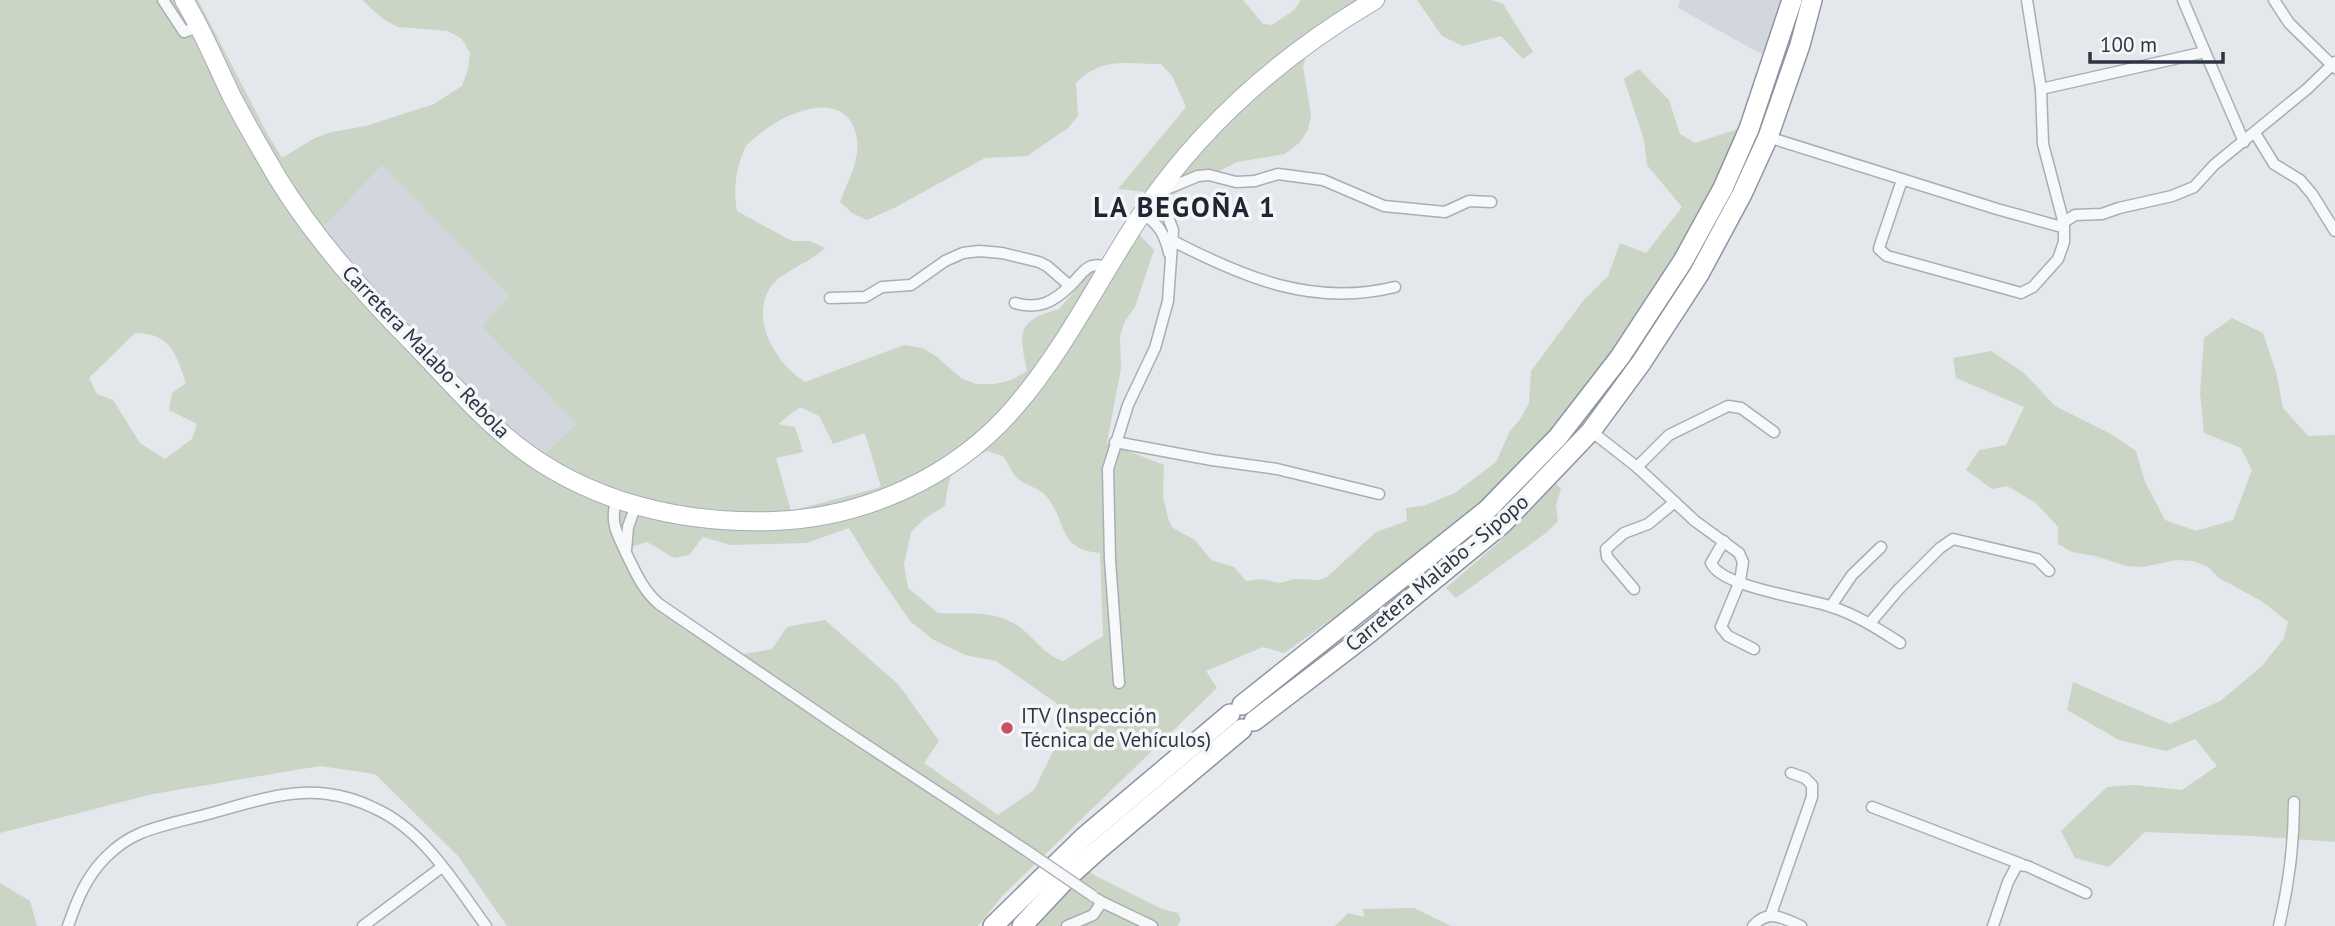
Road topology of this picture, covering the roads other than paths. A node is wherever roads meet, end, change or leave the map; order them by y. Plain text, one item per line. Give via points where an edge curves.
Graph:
1 (163, 0) edge
2 (184, 0) edge
3 (1375, 0) edge
4 (1792, 0) edge
5 (1812, 0) edge
6 (2027, 0) edge
7 (2183, 0) edge
8 (2274, 0) edge
9 (200, 26) junction
10 (2206, 52) junction
11 (2334, 65) edge
12 (2041, 89) junction
13 (2255, 133) junction
14 (1768, 137) junction
15 (2244, 142) junction
16 (1902, 180) junction
17 (1155, 196) junction
18 (1491, 202) dead end
19 (1143, 214) junction
20 (2064, 224) junction
21 (2335, 231) edge
22 (1173, 240) junction
23 (1170, 259) junction
24 (1110, 267) junction
25 (1070, 286) junction
26 (1395, 288) dead end
27 (830, 298) dead end
28 (1015, 303) dead end
29 (1591, 431) junction
30 (1774, 432) dead end
31 (1115, 442) junction
32 (1637, 467) junction
33 (1378, 494) dead end
34 (616, 500) junction
35 (1675, 502) junction
36 (636, 505) junction
37 (1724, 541) junction
38 (1881, 547) dead end
39 (626, 550) junction
40 (2049, 571) dead end
41 (1740, 581) junction
42 (1634, 589) dead end
43 (1830, 606) junction
44 (1870, 623) junction
45 (1900, 643) dead end
46 (1754, 649) dead end
47 (1119, 683) dead end
48 (1242, 717) junction
49 (1791, 772) dead end
50 (2294, 802) dead end
51 (1872, 807) dead end
52 (2021, 864) junction
53 (442, 867) junction
54 (2087, 893) dead end
55 (1098, 899) junction
56 (1771, 914) junction
57 (68, 926) edge
58 (363, 926) edge
59 (486, 926) edge
60 (993, 926) edge
61 (1022, 926) edge
62 (1067, 926) edge
63 (1152, 926) edge
64 (1753, 926) edge
65 (1801, 926) edge
66 (1993, 926) edge
67 (2279, 926) edge

1 - 9 street via 184,32
2 - 9 main road, Carretera Malabo - Rebola
3 - 17 main road, Carretera Malabo - Rebola via 1310,42 1237,100
4 - 48 highway, Carretera Malabo - Sipopo via 1749,128 1723,188 1683,261 1627,346 1558,437 1487,510
5 - 14 highway, Carretera Malabo - Sipopo
6 - 12 street
7 - 10 street
8 - 11 street via 2289,23
9 - 34 main road, Carretera Malabo - Rebola via 233,99 279,179 319,239 376,305 513,443 556,472
10 - 12 street
10 - 15 street
11 - 13 street
12 - 20 street via 2043,144
13 - 15 street
13 - 21 street via 2274,164 2300,180 2312,194
14 - 16 street
14 - 29 highway, Carretera Malabo - Sipopo via 1699,274
15 - 20 street via 2194,187 2102,214 2075,215
16 - 20 street via 2051,225
16 - 20 street via 1880,246 1882,253 2021,293 2062,253
17 - 18 street via 1209,174 1236,182 1278,174 1323,180 1384,206 1445,212 1469,201
17 - 19 main road, Carretera Malabo - Rebola
17 - 22 street via 1171,222
19 - 23 street via 1164,235
19 - 24 main road, Carretera Malabo - Rebola
22 - 23 street
22 - 26 street via 1286,289 1354,295
23 - 31 street via 1164,319
24 - 25 street via 1089,266
24 - 36 main road, Carretera Malabo - Rebola via 1014,409 934,474 843,513 797,520 688,518
25 - 27 street via 1039,262 979,251 945,261 911,285 882,287 865,297
25 - 28 street via 1040,306
29 - 32 street
29 - 48 highway, Carretera Malabo - Sipopo via 1502,524 1369,633
30 - 32 street via 1741,408 1728,406 1669,435
31 - 33 street via 1278,469
31 - 47 street via 1108,469
32 - 35 street
34 - 36 main road, Carretera Malabo - Rebola
34 - 39 street via 615,532
35 - 37 street
35 - 42 street via 1605,549
36 - 39 street
37 - 41 street via 1742,557
37 - 41 street via 1712,566
38 - 43 street via 1852,575
39 - 55 street, bridge via 640,585 659,604
40 - 44 street via 2037,559 1953,539
41 - 43 street
41 - 46 street via 1721,627 1728,636
43 - 44 street
44 - 45 street
48 - 60 highway, Carretera Malabo - Sipopo via 1084,837
48 - 61 highway, Carretera Malabo - Sipopo
49 - 56 street via 1812,785 1812,797
50 - 67 street via 2292,855
51 - 52 street
52 - 54 street
52 - 66 street via 2008,881
53 - 57 street via 425,845 376,808 327,793 271,797 159,827 124,843 91,874
53 - 58 street
53 - 59 street
55 - 62 street via 1093,915
55 - 63 street
56 - 64 street
56 - 65 street

